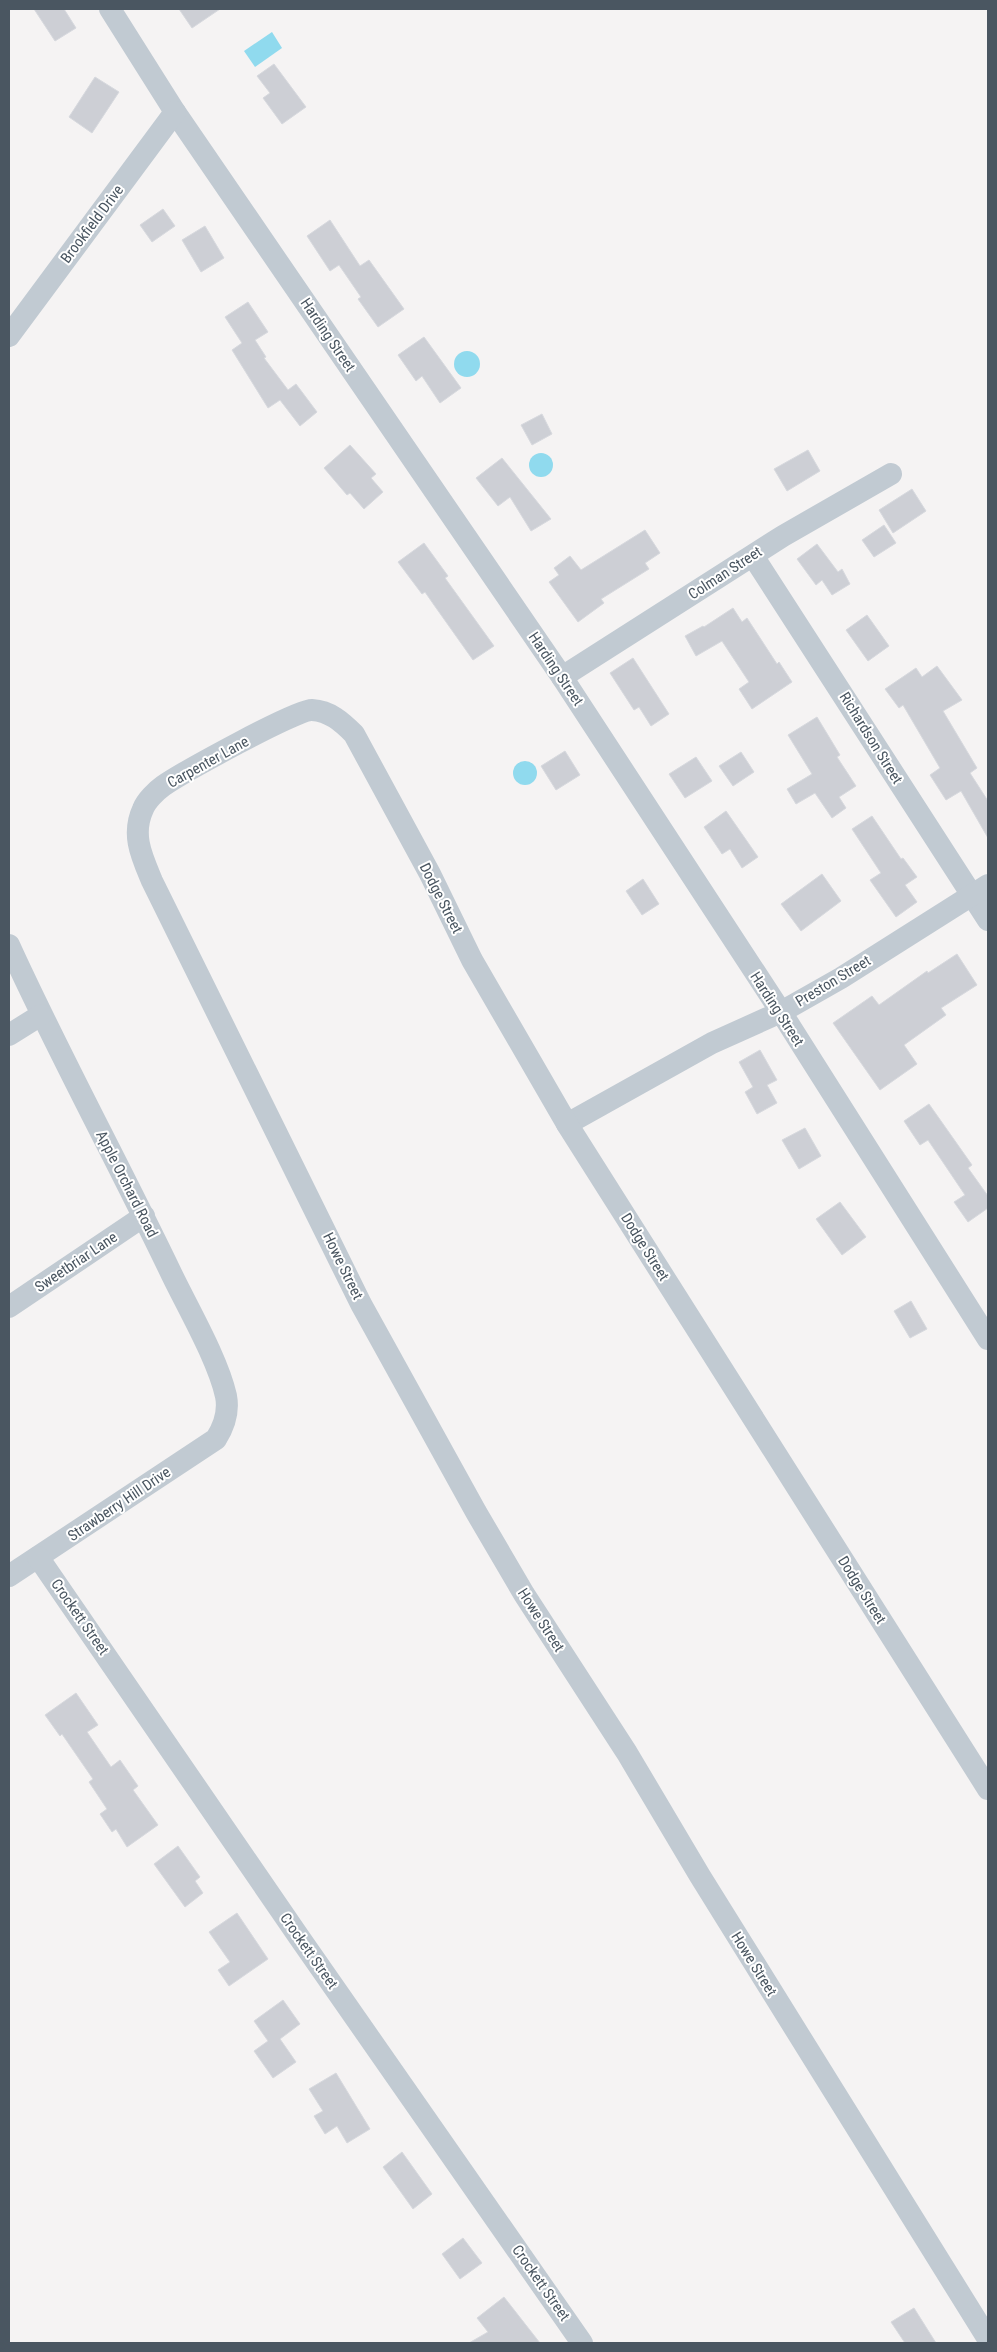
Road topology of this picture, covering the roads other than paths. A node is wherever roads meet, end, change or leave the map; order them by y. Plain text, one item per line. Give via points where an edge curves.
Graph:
1 (110, 9) edge
2 (175, 112) junction
3 (9, 336) edge
4 (892, 474) dead end
5 (753, 556) junction
6 (562, 677) junction
7 (311, 710) joint
8 (147, 870) joint
9 (980, 889) edge
10 (988, 920) edge
11 (9, 945) edge
12 (781, 1012) junction
13 (41, 1015) junction
14 (9, 1035) edge
15 (566, 1124) junction
16 (144, 1216) junction
17 (9, 1307) edge
18 (988, 1339) edge
19 (224, 1427) joint
20 (38, 1557) junction
21 (9, 1576) edge
22 (988, 1789) edge
23 (988, 2338) edge
24 (582, 2343) edge

1 - 2 street, Harding Street
2 - 3 street, Brookfield Drive
2 - 6 street, Harding Street
4 - 5 street, Colman Street
5 - 6 street, Colman Street
5 - 9 street, Richardson Street
6 - 12 street, Harding Street
7 - 8 street, Carpenter Lane via 180,774 161,788 143,806 137,826 139,851
7 - 15 street, Dodge Street via 337,717 354,734 430,874 472,960
8 - 23 street, Howe Street via 361,1304 476,1512
9 - 10 street, Richardson Street
9 - 12 street, Preston Street via 841,978
11 - 13 street, Apple Orchard Road
12 - 15 street, Preston Street via 712,1042
12 - 18 street, Harding Street
13 - 14 street
13 - 16 street, Apple Orchard Road
15 - 22 street, Dodge Street
16 - 17 street, Sweetbriar Lane
16 - 19 street, Apple Orchard Road via 222,1381 226,1399
19 - 20 street, Strawberry Hill Drive via 216,1439
20 - 21 street, Strawberry Hill Drive
20 - 24 street, Crockett Street

